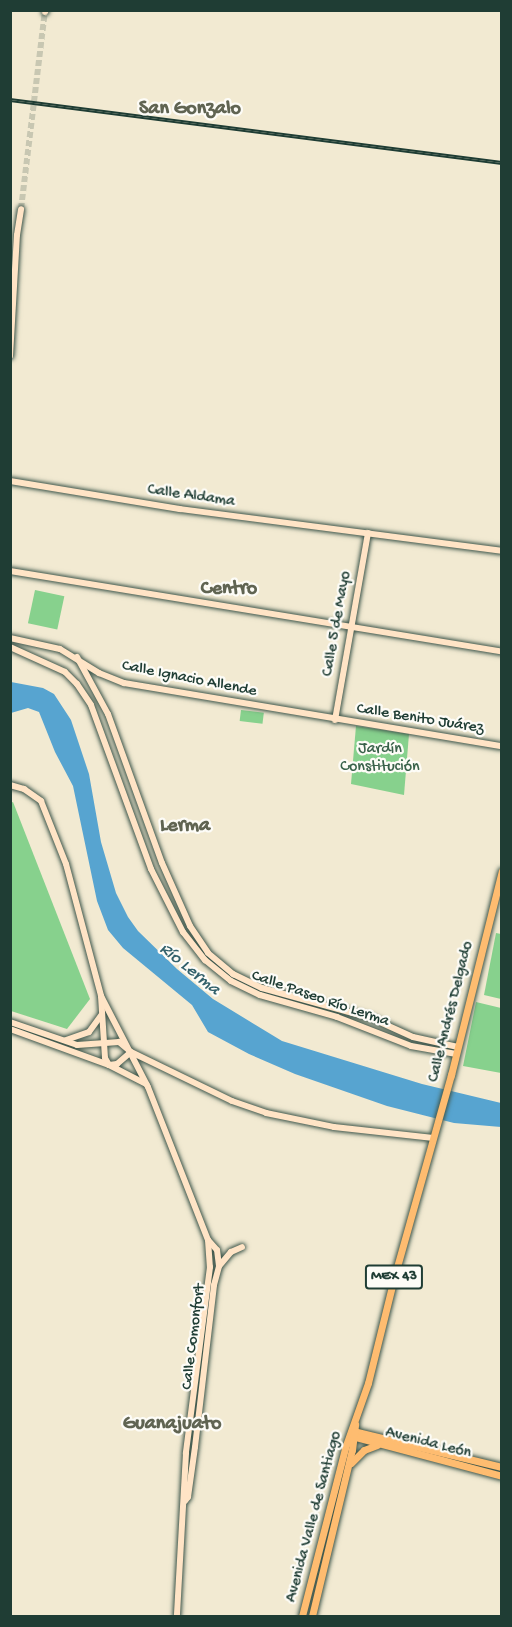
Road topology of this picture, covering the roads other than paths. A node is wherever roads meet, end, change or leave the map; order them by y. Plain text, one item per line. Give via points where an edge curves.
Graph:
1 (21, 209) tunnel mouth
2 (10, 356) edge
3 (10, 481) edge
4 (368, 533) junction
5 (501, 551) edge
6 (10, 571) edge
7 (352, 626) junction
8 (10, 638) edge
9 (28, 641) junction
10 (10, 646) edge
11 (501, 652) edge
12 (77, 657) junction
13 (335, 720) junction
14 (501, 746) edge
15 (11, 785) edge
16 (501, 871) edge
17 (101, 996) junction
18 (103, 1011) junction
19 (10, 1022) edge
20 (10, 1029) edge
21 (64, 1040) junction
22 (102, 1043) junction
23 (457, 1050) junction
24 (131, 1052) junction
25 (109, 1065) junction
26 (148, 1087) junction
27 (435, 1129) joint
28 (433, 1138) junction
29 (242, 1247) dead end
30 (212, 1248) junction
31 (219, 1266) junction
32 (353, 1431) junction
33 (377, 1444) junction
34 (501, 1467) edge
35 (347, 1474) junction
36 (501, 1476) edge
37 (185, 1501) junction
38 (177, 1617) edge
39 (302, 1617) edge
40 (312, 1617) edge

1 - 2 street
3 - 4 street, Calle Aldama via 180,509
4 - 5 street, Calle Aldama
4 - 7 street, Calle 5 de Mayo
6 - 7 street
7 - 11 street
7 - 13 street, Calle 5 de Mayo
8 - 9 street, Calle Ignacio Allende
9 - 10 street
9 - 12 street, Calle Ignacio Allende
10 - 23 street, Calle Paseo Río Lerma via 65,672 91,705 151,869 183,932 205,960 231,981 260,995 338,1017 411,1046
12 - 13 street, Calle Ignacio Allende via 99,673 124,683
12 - 23 street, Calle Paseo Río Lerma via 108,714 162,863 190,926 208,953 233,974 262,988 371,1018 413,1037
13 - 14 street, Calle Benito Juárez
15 - 17 street via 37,798 50,819 72,882
16 - 23 main road, Calle Andrés Delgado / MEX 43
17 - 18 street
17 - 24 street
18 - 21 street via 89,1032
18 - 22 street
19 - 21 street
20 - 25 street
21 - 22 street via 82,1045
22 - 24 street via 119,1042
22 - 25 street
23 - 27 main road, Calle Andrés Delgado / MEX 43
24 - 25 street via 124,1061
24 - 26 street
24 - 28 street via 232,1101 266,1113 333,1127
25 - 26 street
26 - 30 street
27 - 28 main road, Avenida Valle de Santiago / MEX 43
28 - 32 main road, Avenida Valle de Santiago / MEX 43
29 - 31 street
30 - 31 street, Calle Comonfort
30 - 37 street, Calle Comonfort via 186,1453
31 - 37 street, Calle Comonfort
32 - 33 main road, Avenida León
32 - 34 main road, Avenida León
32 - 35 main road, Avenida Valle de Santiago / MEX 43
32 - 39 main road, Avenida Valle de Santiago / MEX 43
33 - 35 main road, MEX 43 via 356,1456
33 - 36 main road, Avenida León
35 - 40 main road, Avenida Valle de Santiago / MEX 43
37 - 38 street, Calle Comonfort

